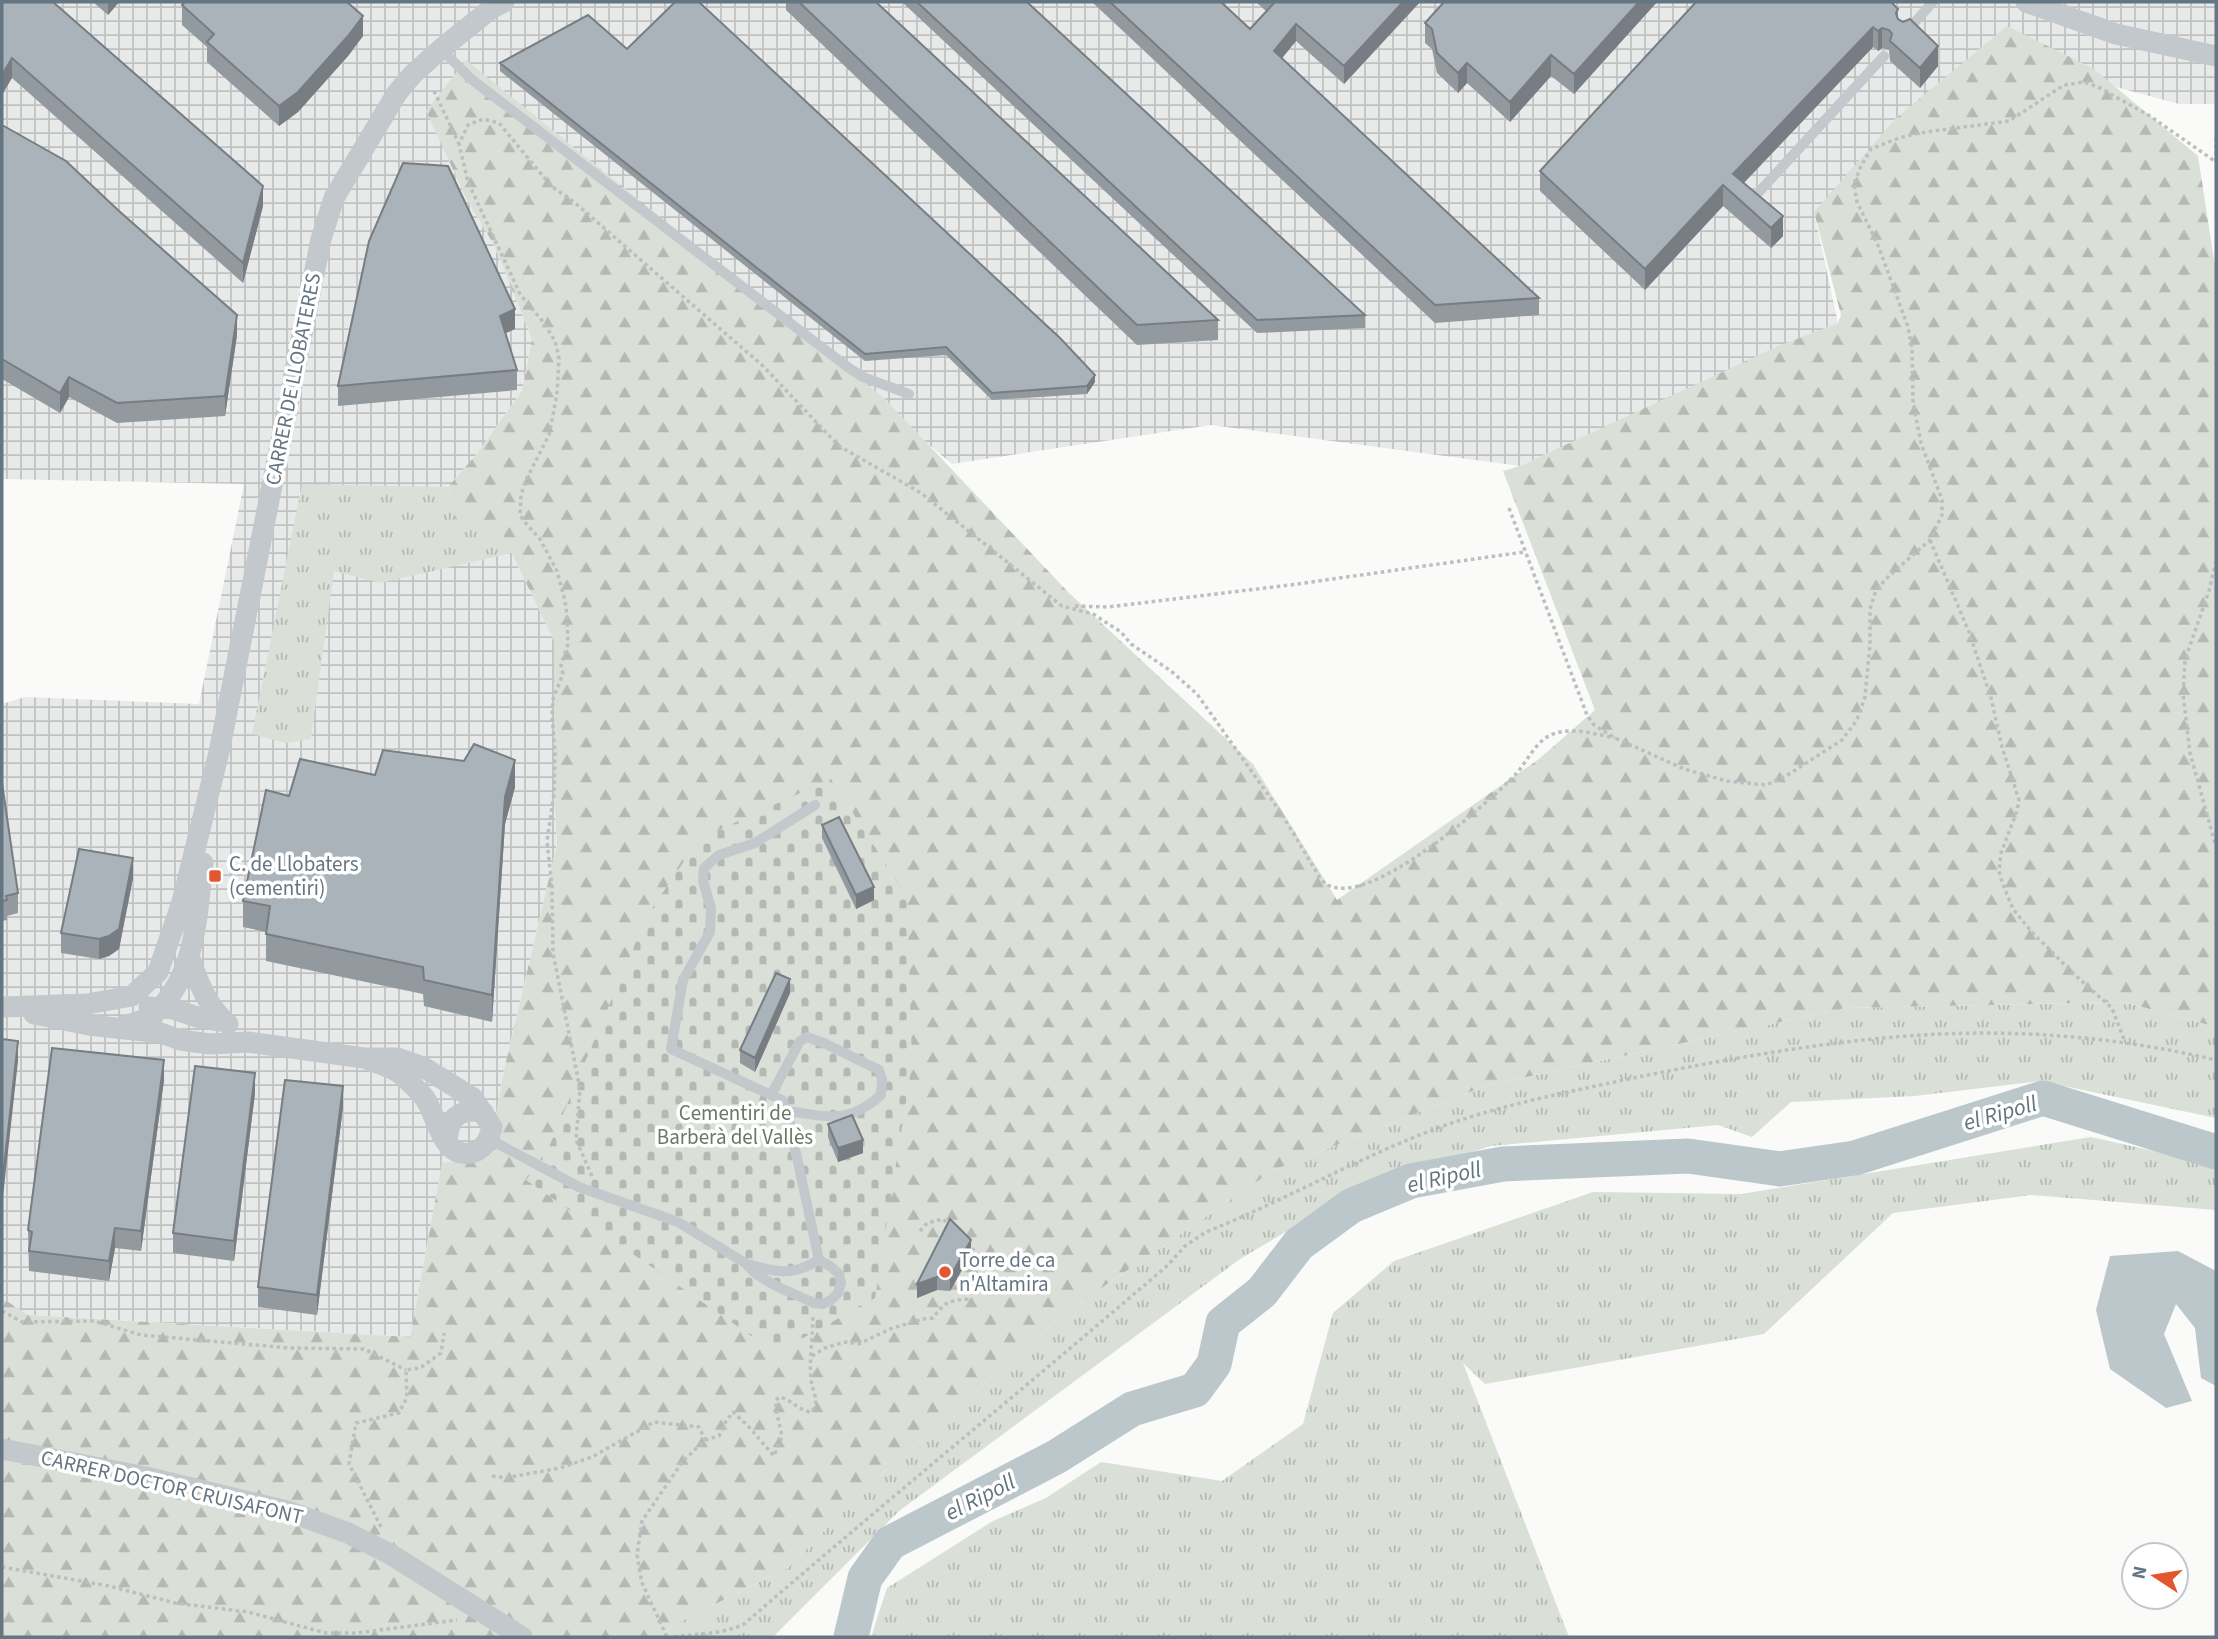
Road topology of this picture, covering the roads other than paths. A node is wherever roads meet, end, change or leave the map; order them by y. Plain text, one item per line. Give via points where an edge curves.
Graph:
1 (504, 2) edge
2 (1933, 2) edge
3 (2026, 2) edge
4 (1903, 34) edge
5 (441, 50) junction
6 (1884, 56) dead end
7 (2216, 56) edge
8 (1758, 193) edge
9 (909, 394) dead end
10 (815, 804) dead end
11 (204, 819) junction
12 (189, 956) junction
13 (166, 980) junction
14 (66, 1005) junction
15 (2, 1007) edge
16 (157, 1016) junction
17 (225, 1022) junction
18 (248, 1042) junction
19 (364, 1058) junction
20 (771, 1095) junction
21 (787, 1111) junction
22 (483, 1112) junction
23 (489, 1139) junction
24 (447, 1143) junction
25 (819, 1260) junction
26 (744, 1263) junction
27 (2, 1449) edge
28 (522, 1637) edge

1 - 5 street, CARRER DE LLOBATERES
2 - 4 lane
3 - 7 street via 2116,34
5 - 9 lane via 471,79 849,368
5 - 11 street, CARRER DE LLOBATERES via 397,93 334,198 321,239
6 - 8 lane
10 - 20 lane via 755,843 719,855 704,868 710,932 682,979 671,1049
11 - 12 street, CARRER DE LLOBATERES via 203,863
11 - 13 street, CARRER DE LLOBATERES
12 - 13 street, CARRER DE LLOBATERES
12 - 17 street via 198,984
13 - 14 street via 132,996
13 - 16 street
14 - 15 street
14 - 16 street via 97,1013 145,1006
15 - 16 street via 89,1025 123,1027
16 - 17 street via 173,1009
16 - 18 street via 180,1040
17 - 18 street
18 - 19 street
19 - 22 street via 397,1058 423,1067 473,1098
19 - 24 street via 398,1073 426,1100
20 - 21 lane via 782,1100
20 - 21 lane via 800,1041 807,1037 879,1070 881,1095 867,1108 841,1118
21 - 25 lane
22 - 23 street via 492,1127
22 - 24 street via 468,1110 457,1115 447,1130
23 - 24 street via 469,1153
23 - 26 lane via 599,1194 678,1222
25 - 26 lane via 792,1272
25 - 26 lane via 839,1274 841,1283 838,1293 822,1304 776,1286
27 - 28 street, CARRER DOCTOR CRUISAFONT via 287,1511 348,1533 396,1557

